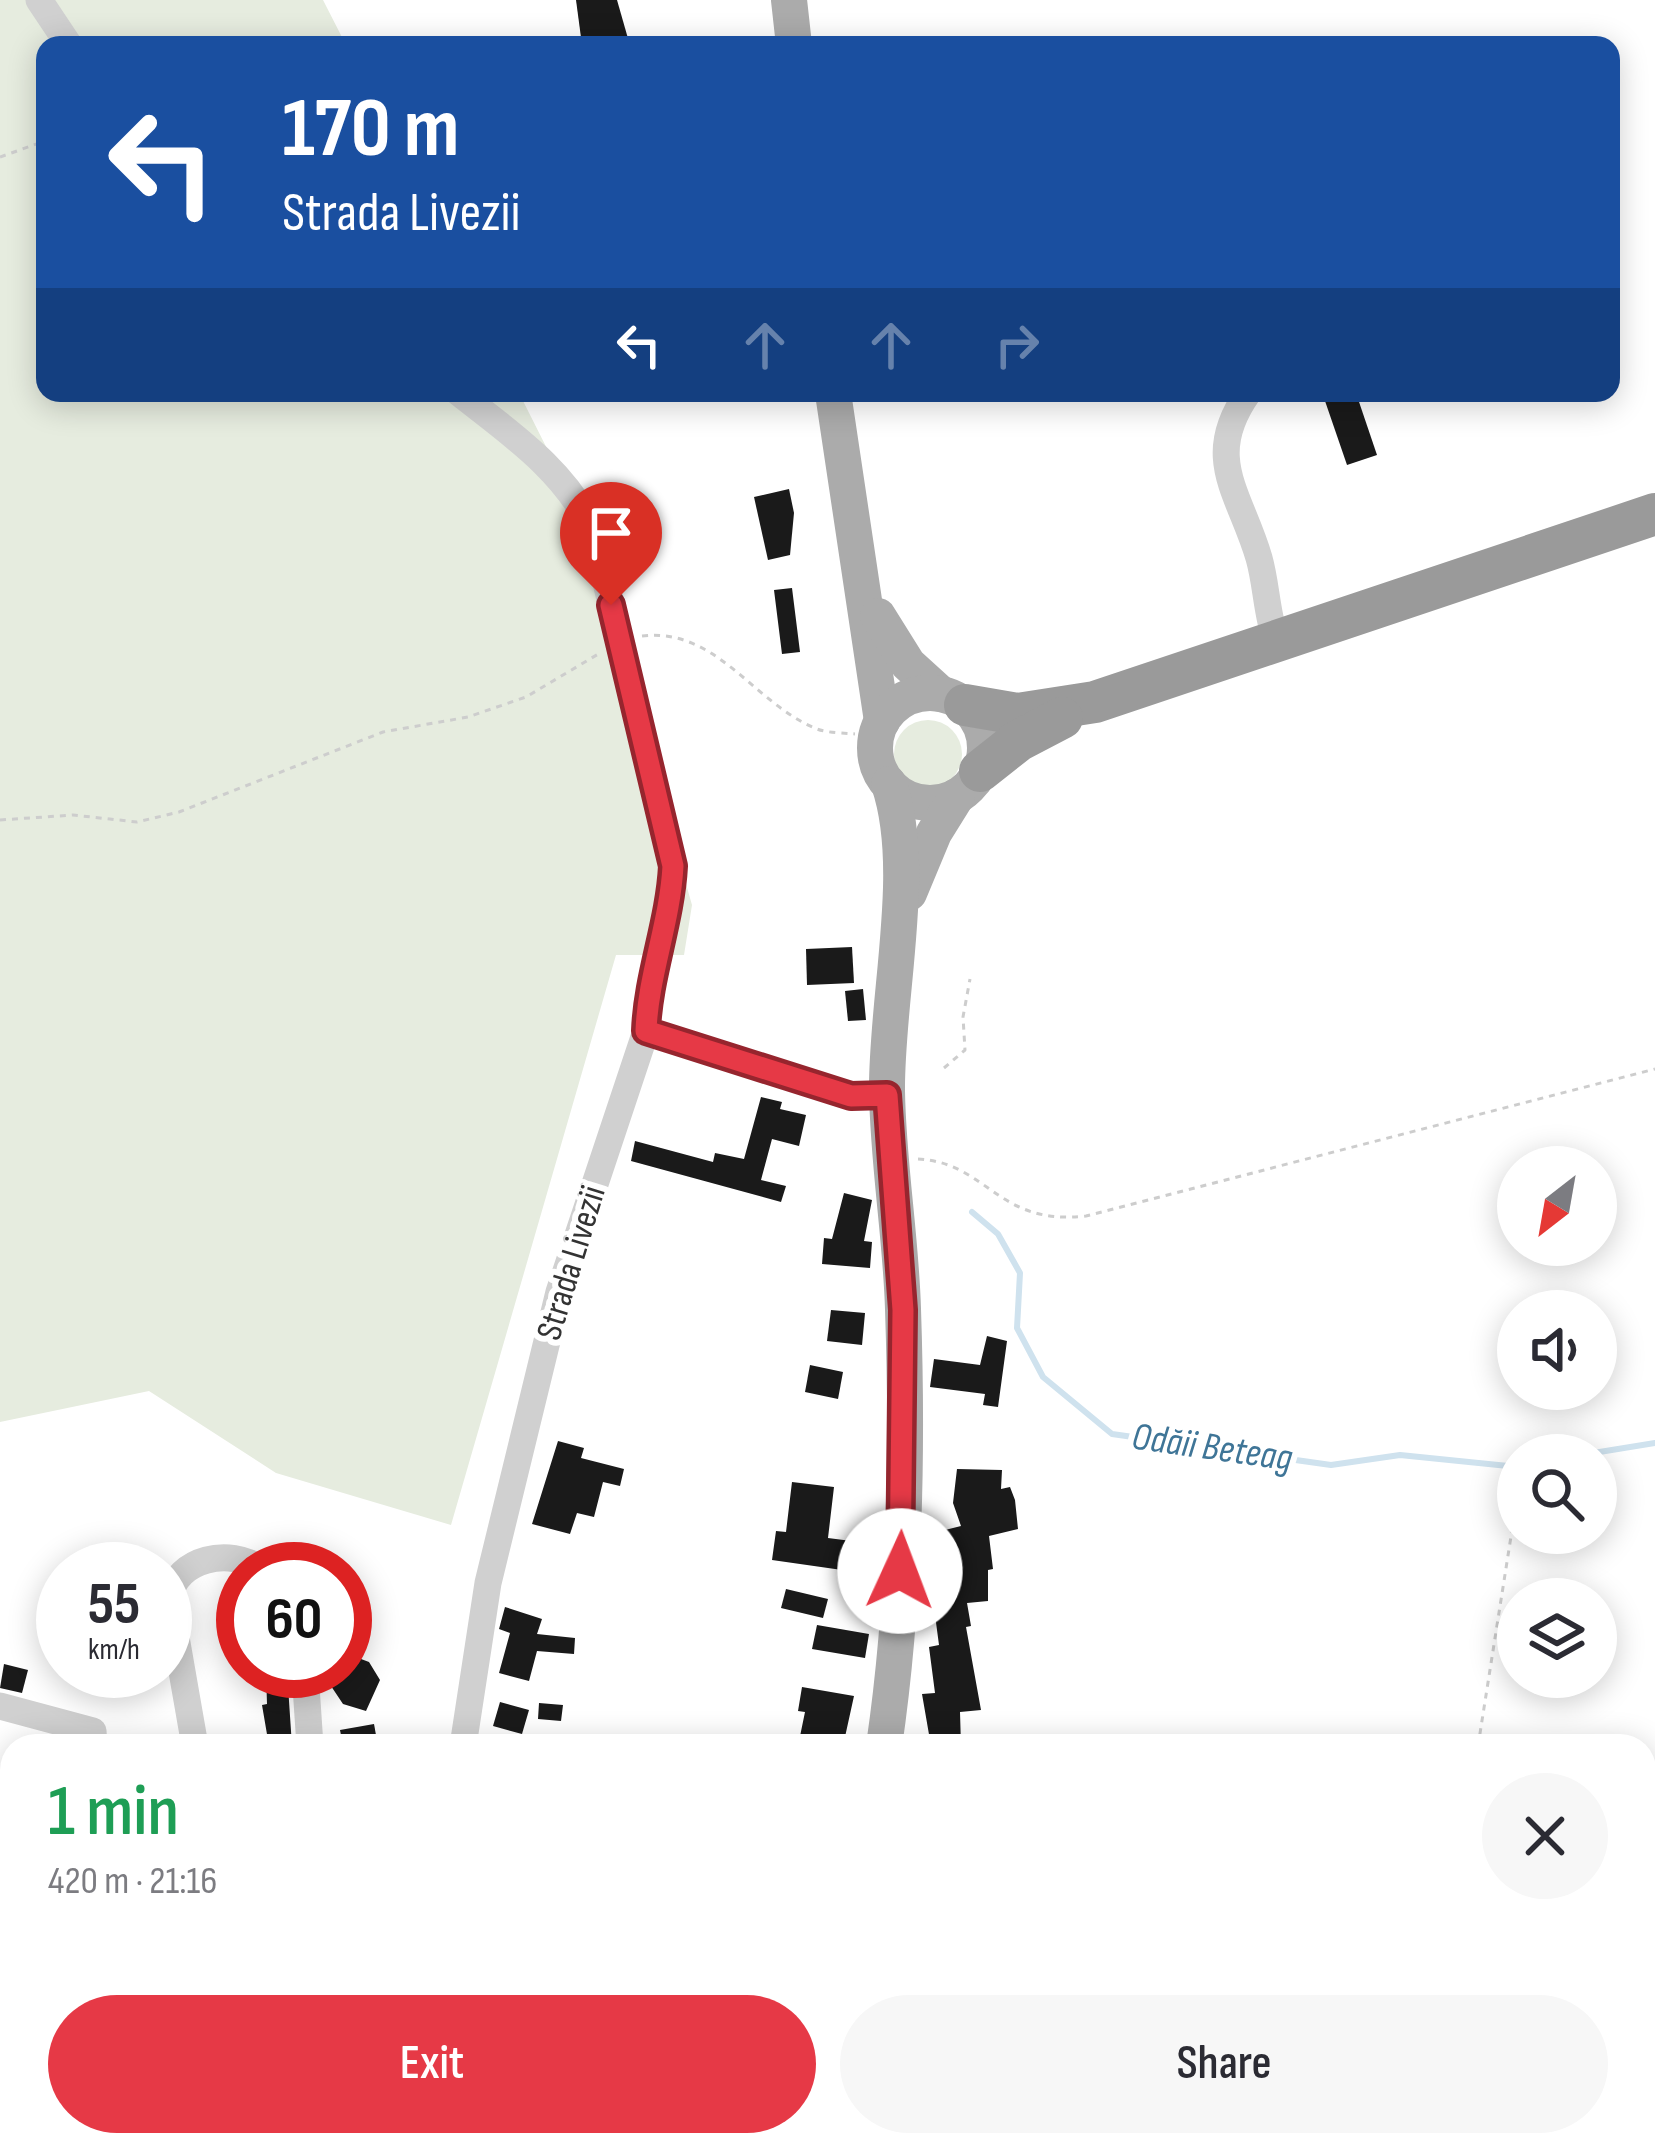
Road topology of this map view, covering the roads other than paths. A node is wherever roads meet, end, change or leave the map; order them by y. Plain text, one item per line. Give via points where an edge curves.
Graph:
1 (39, 0) edge
2 (789, 0) edge
3 (63, 36) edge
4 (793, 36) edge
5 (470, 402) edge
6 (833, 402) edge
7 (1241, 402) edge
8 (1655, 486) edge
9 (1655, 514) edge
10 (1655, 537) edge
11 (864, 585) junction
12 (1260, 637) junction
13 (953, 699) junction
14 (1095, 702) junction
15 (879, 729) junction
16 (969, 783) junction
17 (889, 784) junction
18 (897, 925) junction
19 (646, 1031) junction
20 (887, 1095) junction
21 (216, 1560) edge
22 (307, 1698) edge
23 (0, 1706) edge
24 (93, 1734) edge
25 (193, 1734) edge
26 (309, 1734) edge
27 (465, 1734) edge
28 (886, 1734) edge

1 - 3 street
2 - 4 main road
5 - 19 street, Strada Livezii via 542,459 578,499 594,532 673,866
6 - 11 main road
7 - 12 street via 1223,447 1260,561
8 - 12 highway
9 - 12 highway
10 - 12 highway via 1454,598
11 - 13 main road via 897,651
11 - 15 main road
12 - 14 highway
13 - 14 highway via 1018,714
13 - 15 main road via 907,698
13 - 16 main road via 984,735
14 - 16 highway via 1018,741
15 - 17 main road via 880,770
16 - 17 main road via 921,802
16 - 18 main road via 924,854
17 - 18 main road via 901,827
18 - 20 main road
19 - 20 street via 851,1096
19 - 27 street, Strada Livezii via 559,1292 488,1583
20 - 28 main road via 904,1410 898,1652
21 - 25 street via 186,1565 169,1597
22 - 26 street
23 - 24 street

